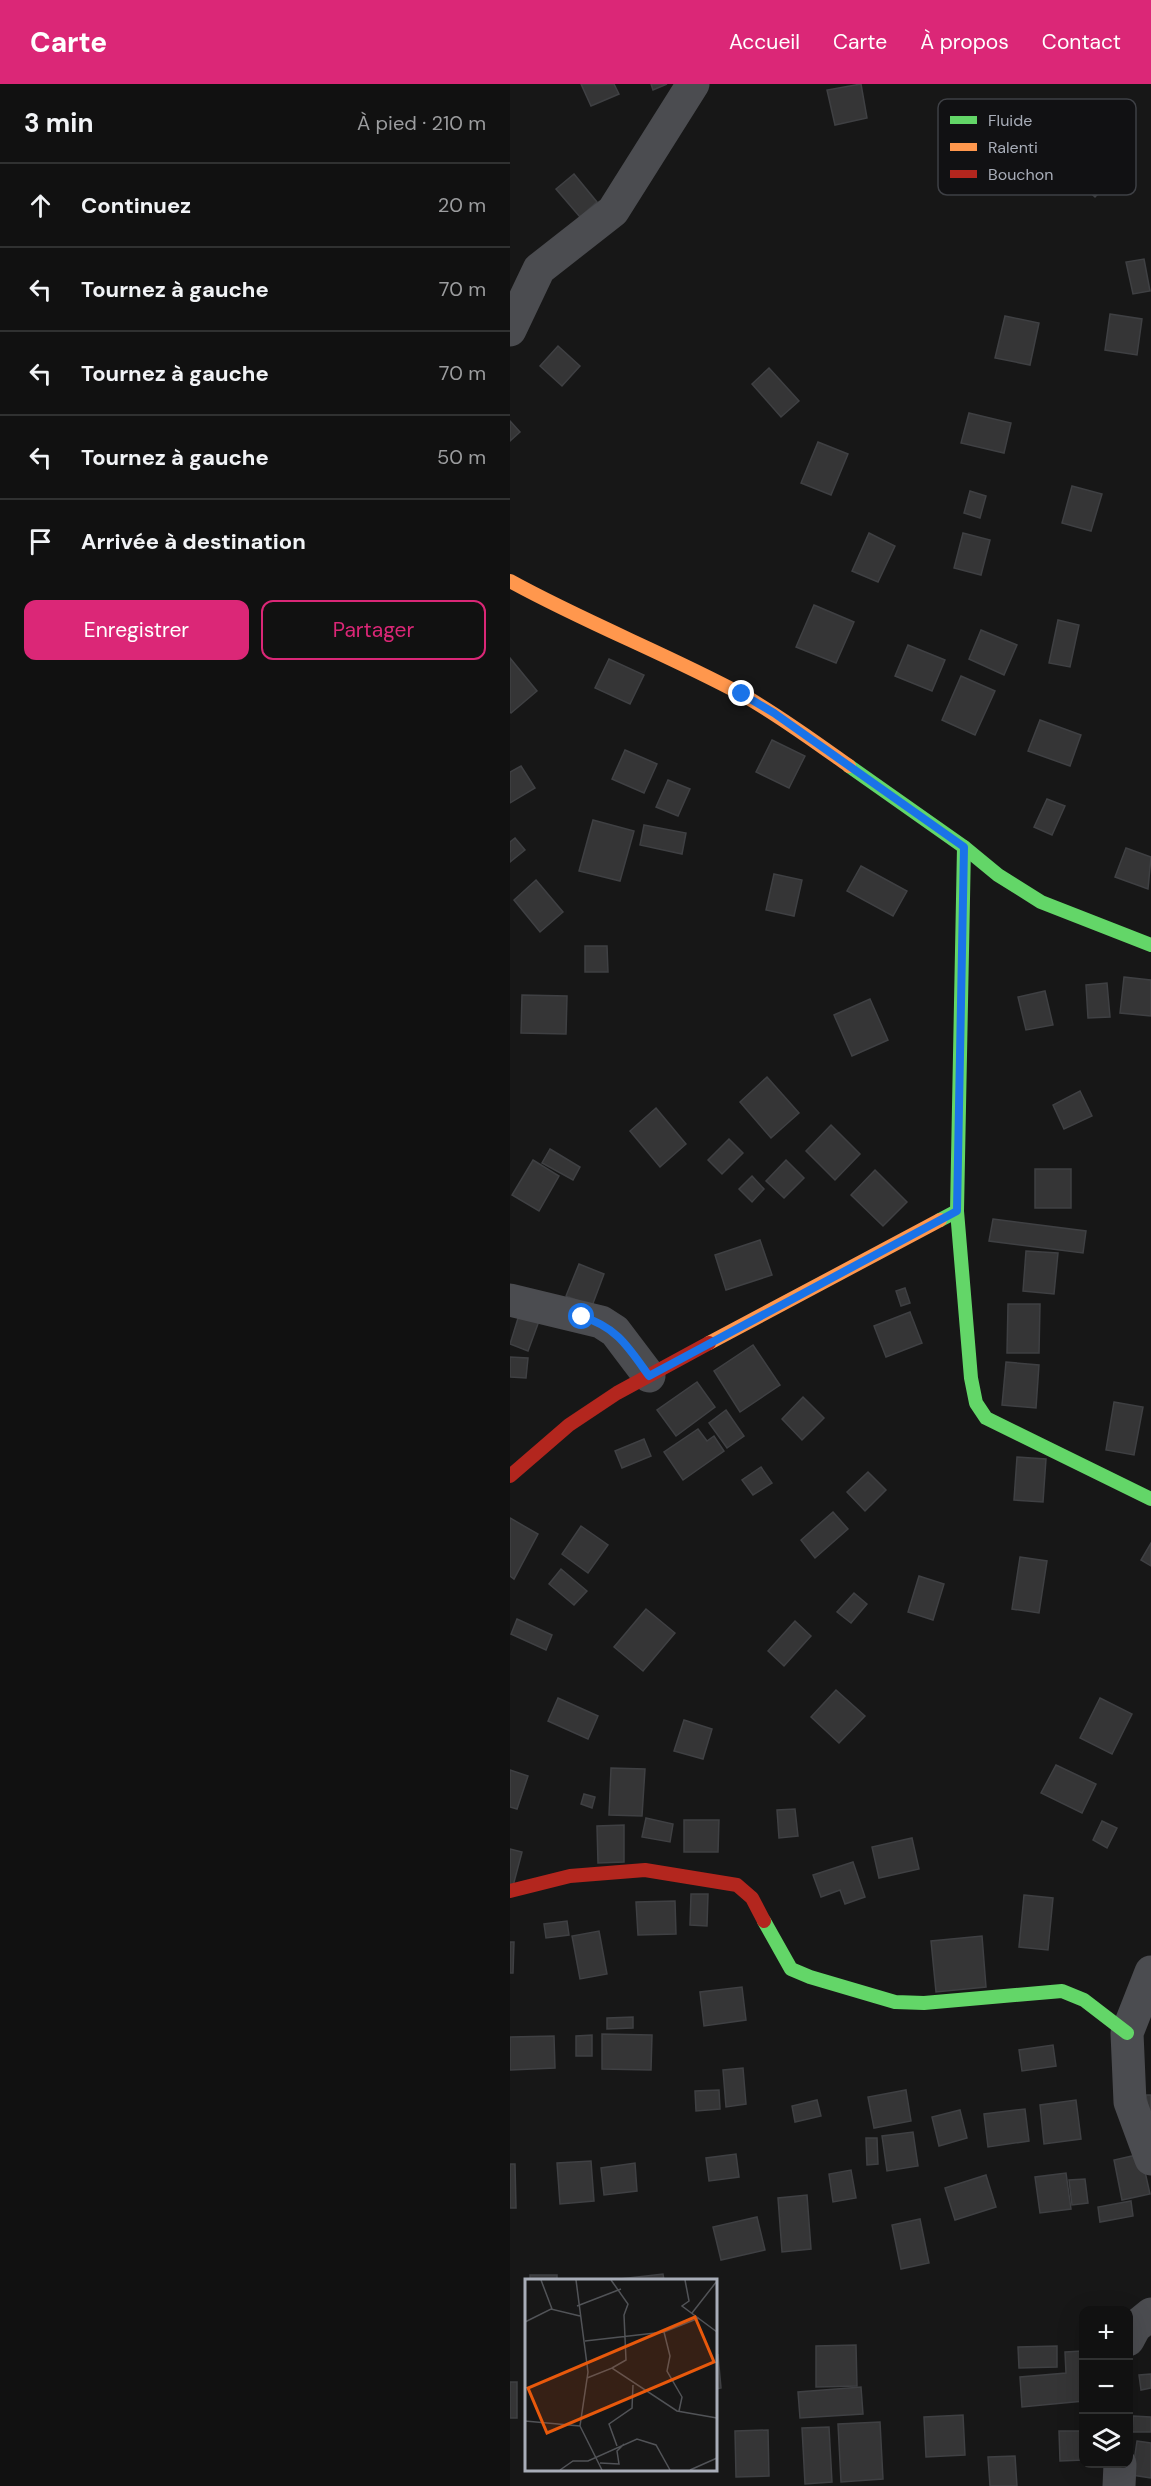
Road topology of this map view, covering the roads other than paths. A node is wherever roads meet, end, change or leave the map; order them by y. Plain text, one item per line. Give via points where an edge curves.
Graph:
1 (693, 84) edge
2 (510, 330) edge
3 (510, 581) edge
4 (964, 847) junction
5 (1151, 945) edge
6 (957, 1211) junction
7 (510, 1300) edge
8 (649, 1376) junction
9 (510, 1476) edge
10 (1151, 1499) edge
11 (510, 1891) edge
12 (1151, 1972) edge
13 (1127, 2033) junction
14 (1151, 2159) edge
15 (1151, 2314) edge
16 (1133, 2332) edge
17 (1120, 2468) edge
18 (1119, 2486) edge

1 - 2 street via 613,211 539,269
3 - 4 street via 578,618 742,694
4 - 5 street via 998,875 1041,902
4 - 6 street
6 - 8 street
6 - 10 street via 971,1378 976,1403 986,1418
7 - 8 street via 601,1322 615,1331
8 - 9 street via 569,1425
11 - 13 street via 570,1876 645,1870 737,1885 752,1898 791,1969 810,1977 895,2002 1062,1991 1084,2000
12 - 13 street
13 - 14 street via 1130,2102
15 - 16 street
17 - 18 street

